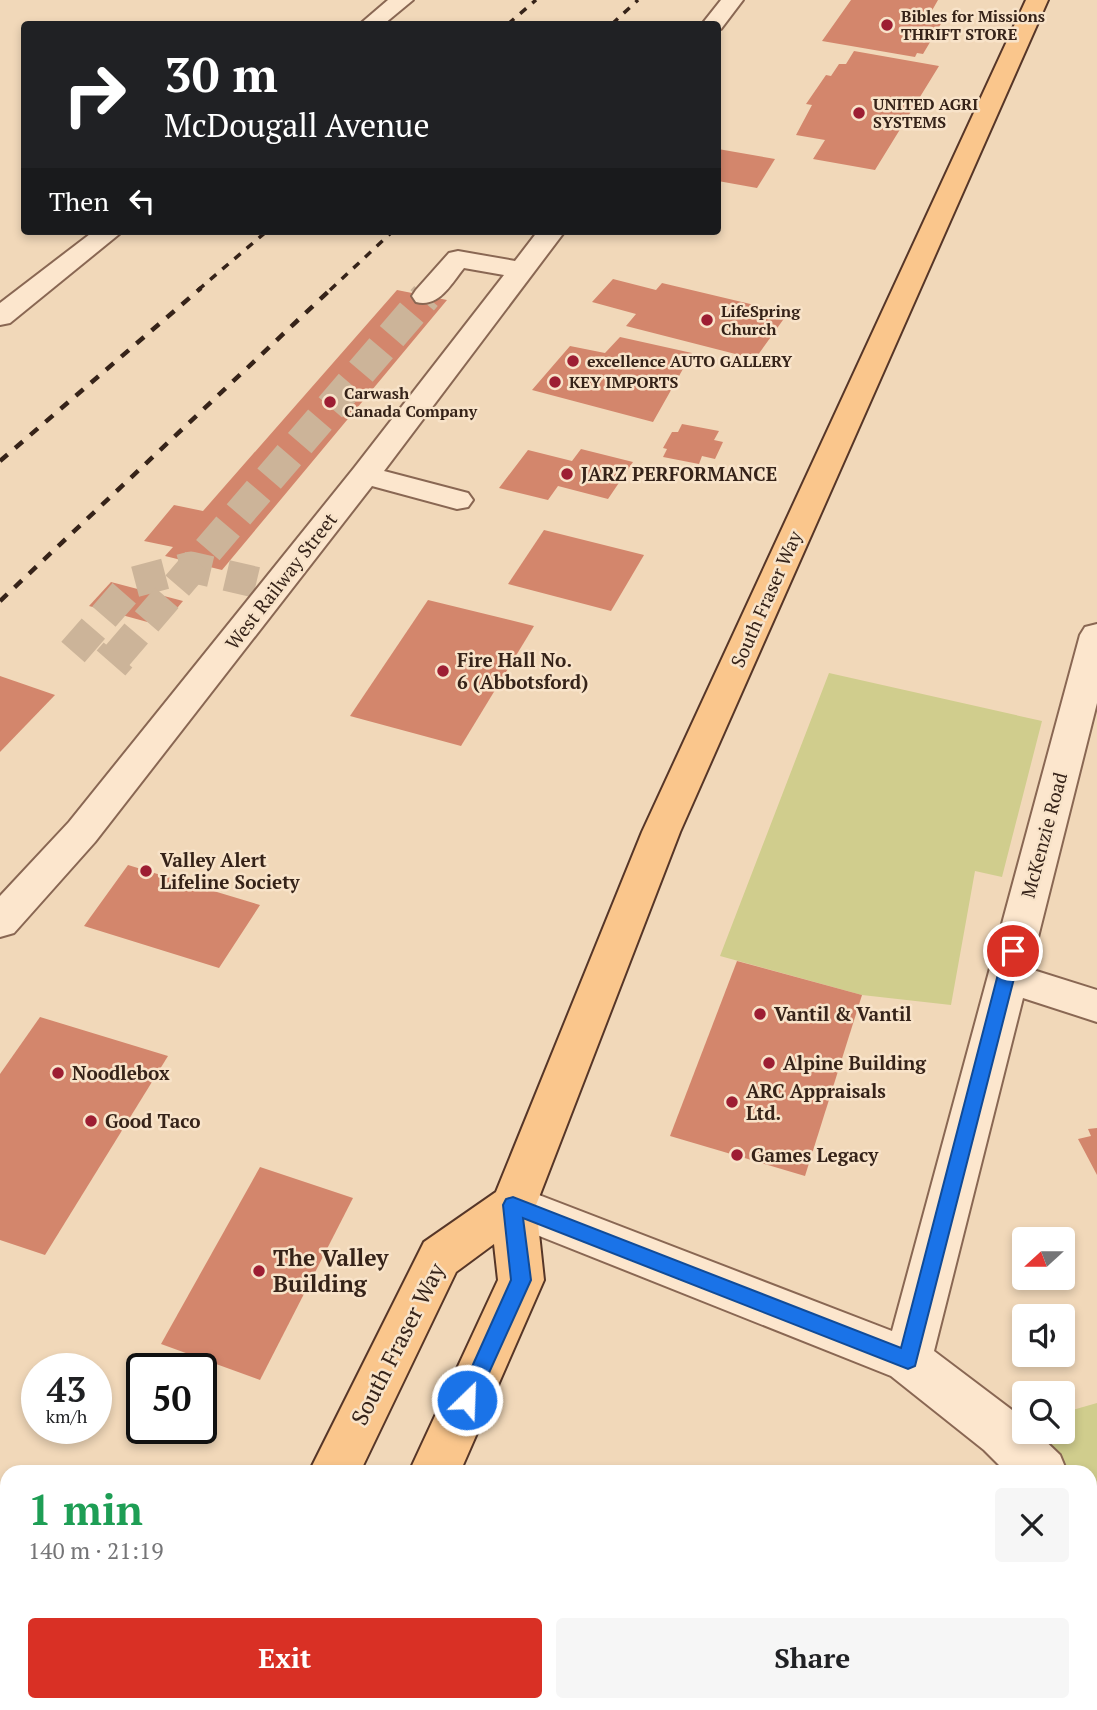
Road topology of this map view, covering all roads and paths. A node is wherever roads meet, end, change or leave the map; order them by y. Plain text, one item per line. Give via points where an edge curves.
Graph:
1 (402, 0) edge
2 (732, 0) edge
3 (1037, 0) edge
4 (375, 21) edge
5 (715, 21) edge
6 (105, 235) edge
7 (549, 235) edge
8 (523, 270) junction
9 (426, 296) tunnel mouth
10 (0, 317) edge
11 (365, 475) junction
12 (457, 500) dead end
13 (1097, 635) edge
14 (0, 922) edge
15 (1006, 977) junction
16 (1097, 1006) edge
17 (513, 1205) junction
18 (908, 1360) junction
19 (337, 1465) edge
20 (438, 1465) edge
21 (1035, 1465) edge

1 - 4 street
2 - 5 street
3 - 17 main road, South Fraser Way via 662,831
6 - 10 street
7 - 8 street, West Railway Street
8 - 9 street via 458,259
8 - 11 street, West Railway Street
11 - 12 street
11 - 14 street, West Railway Street via 82,832
13 - 15 street, McKenzie Road
15 - 16 street
15 - 18 street, McKenzie Road
17 - 18 street
17 - 19 main road, South Fraser Way via 440,1257
17 - 20 main road, South Fraser Way via 521,1280
18 - 21 street via 1002,1433

